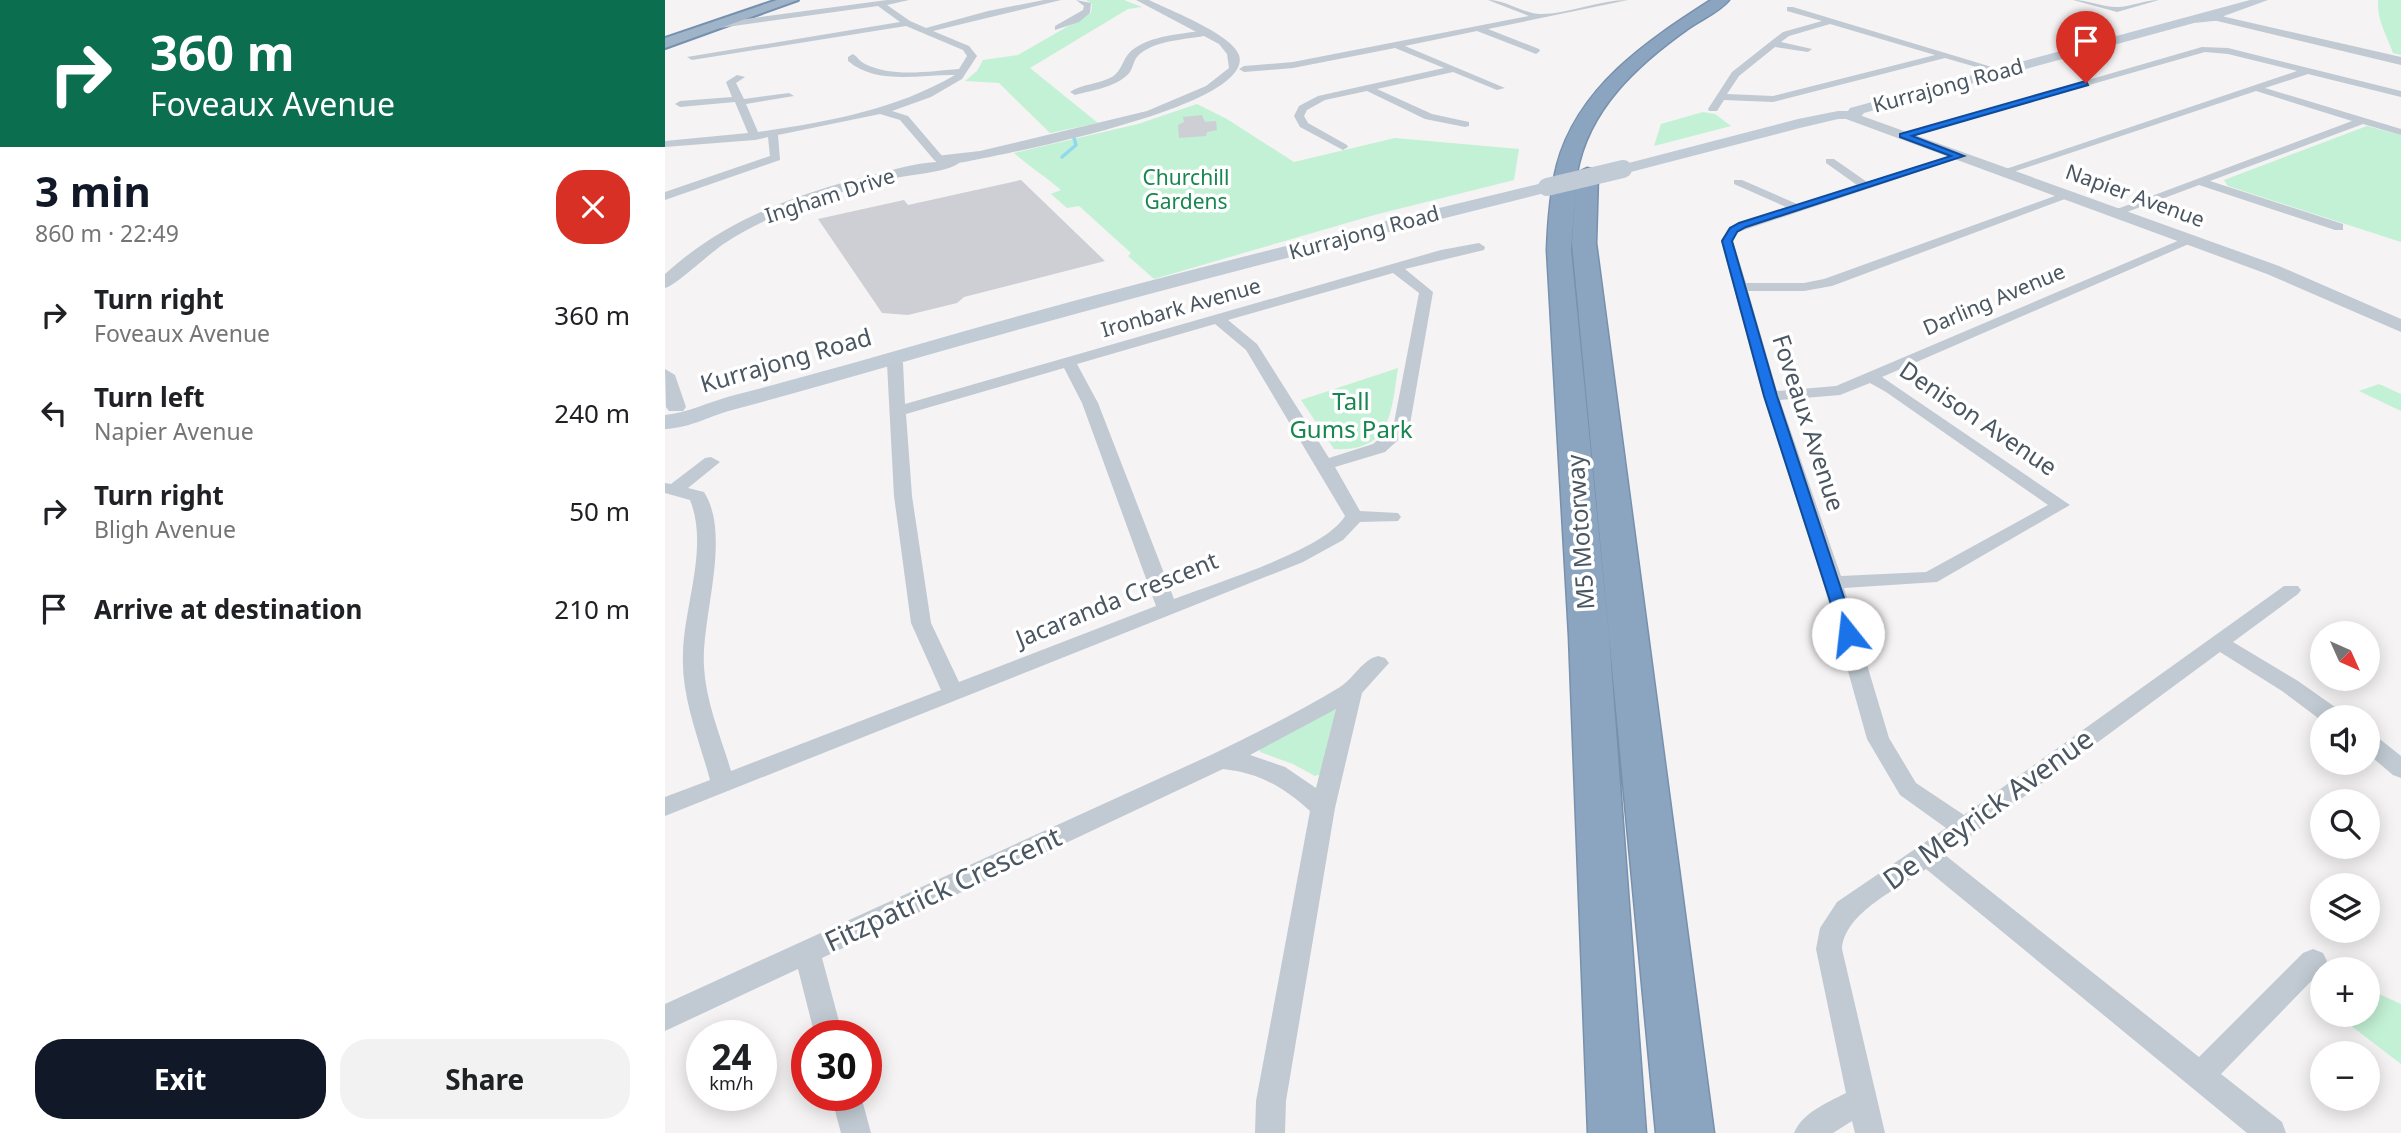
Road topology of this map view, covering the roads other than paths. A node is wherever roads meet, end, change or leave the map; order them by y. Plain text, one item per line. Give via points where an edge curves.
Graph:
1 (775, 0) edge
2 (790, 0) edge
3 (905, 0) edge
4 (1057, 0) edge
5 (1080, 0) edge
6 (1141, 0) edge
7 (1492, 0) edge
8 (1623, 0) edge
9 (1721, 0) edge
10 (1738, 0) edge
11 (2077, 0) edge
12 (2155, 0) edge
13 (2262, 0) edge
14 (880, 4) junction
15 (1790, 9) dead end
16 (1568, 11) junction
17 (2211, 16) junction
18 (1539, 17) junction
19 (1589, 19) dead end
20 (1830, 21) junction
21 (907, 23) junction
22 (705, 26) junction
23 (1058, 28) dead end
24 (1479, 29) junction
25 (927, 30) junction
26 (1206, 33) junction
27 (665, 40) edge
28 (1773, 44) junction
29 (1396, 45) junction
30 (1808, 49) dead end
31 (1536, 51) dead end
32 (1944, 55) junction
33 (692, 57) dead end
34 (853, 57) dead end
35 (2401, 61) edge
36 (1236, 69) junction
37 (1454, 69) junction
38 (964, 71) junction
39 (2000, 71) junction
40 (2307, 71) junction
41 (740, 77) dead end
42 (1368, 88) junction
43 (1500, 88) dead end
44 (2255, 88) junction
45 (1075, 92) dead end
46 (2401, 94) edge
47 (789, 96) dead end
48 (1721, 97) junction
49 (740, 101) junction
50 (680, 104) dead end
51 (1713, 109) dead end
52 (881, 111) junction
53 (1848, 114) junction
54 (2361, 121) junction
55 (1465, 124) dead end
56 (2401, 132) edge
57 (773, 134) junction
58 (1903, 135) junction
59 (755, 137) junction
60 (665, 144) edge
61 (1343, 147) dead end
62 (1959, 156) junction
63 (1830, 161) dead end
64 (942, 162) junction
65 (2003, 172) junction
66 (1738, 182) dead end
67 (2201, 182) junction
68 (1866, 186) junction
69 (665, 196) edge
70 (2067, 196) junction
71 (1797, 208) junction
72 (2115, 212) junction
73 (2339, 227) dead end
74 (2192, 240) junction
75 (1479, 247) dead end
76 (1395, 268) junction
77 (665, 283) edge
78 (1738, 287) junction
79 (1218, 319) junction
80 (2401, 326) edge
81 (891, 359) junction
82 (1068, 363) junction
83 (665, 375) edge
84 (1870, 377) junction
85 (1771, 396) junction
86 (679, 412) edge
87 (896, 412) junction
88 (711, 462) dead end
89 (1325, 465) junction
90 (671, 488) edge
91 (1354, 516) junction
92 (1392, 517) dead end
93 (1833, 582) junction
94 (2291, 590) dead end
95 (1167, 608) junction
96 (2218, 642) junction
97 (1378, 663) dead end
98 (1352, 690) junction
99 (954, 694) junction
100 (2316, 705) edge
101 (2380, 752) edge
102 (1221, 760) junction
103 (2401, 769) edge
104 (723, 784) junction
105 (665, 807) edge
106 (1323, 808) junction
107 (1964, 827) junction
108 (1927, 855) junction
109 (807, 952) junction
110 (2310, 964) edge
111 (665, 1018) edge
112 (825, 1020) edge
113 (2200, 1076) junction
114 (1862, 1100) junction
115 (849, 1111) edge
116 (856, 1133) edge
117 (1270, 1133) edge
118 (1617, 1133) edge
119 (1685, 1133) edge
120 (1809, 1133) edge
121 (1870, 1133) edge
122 (2270, 1133) edge

1 - 22 highway
2 - 22 highway
3 - 14 street
4 - 25 street
5 - 23 street via 1088,5 1087,11
6 - 26 street
7 - 18 street
8 - 16 street
9 - 118 highway, M5 Motorway via 1646,51 1606,90 1577,136 1560,195 1559,250 1589,635
10 - 119 highway, M5 Motorway via 1664,50 1627,86 1600,130 1584,194 1595,353
11 - 12 street via 2117,10
13 - 17 main road, Kurrajong Road
14 - 21 street
14 - 22 street via 726,27
15 - 20 street
16 - 18 street
16 - 19 street
17 - 35 street
17 - 39 main road, Kurrajong Road
18 - 24 street
20 - 28 street via 1794,30
20 - 32 street
21 - 25 street
21 - 33 street
22 - 27 highway
24 - 29 street
24 - 31 street
25 - 38 street via 967,48 972,61
26 - 36 street via 1229,47
26 - 45 street via 1143,48 1132,55 1117,77
28 - 30 street
28 - 48 street via 1735,74
29 - 36 street via 1293,65
29 - 37 street
32 - 39 street
32 - 48 street via 1777,98
34 - 38 street via 861,66 884,72
36 - 64 street, Ingham Drive via 1210,89 1151,114
37 - 42 street
37 - 43 street
38 - 52 street via 934,91
39 - 53 main road, Kurrajong Road
40 - 44 street
40 - 46 street
40 - 58 street via 2212,47
41 - 49 street via 731,82
42 - 55 street via 1429,117
42 - 61 street via 1314,101 1300,112 1304,125
44 - 54 street
44 - 65 street
47 - 49 street
48 - 51 street
49 - 50 street
49 - 59 street
52 - 57 street
52 - 64 street via 904,118
53 - 58 street, Napier Avenue
53 - 81 main road, Kurrajong Road, bridge via 1388,226
54 - 56 street
54 - 67 street
57 - 59 street
57 - 69 street via 776,158
58 - 62 street, Napier Avenue
59 - 60 street
62 - 65 street, Napier Avenue
62 - 68 street, Foveaux Avenue
63 - 68 street
64 - 77 street, Ingham Drive via 822,195 764,217 702,250
65 - 70 street, Napier Avenue
66 - 71 street
67 - 72 street
67 - 73 street
68 - 71 street, Foveaux Avenue
70 - 72 street, Napier Avenue
70 - 78 street via 1826,282 1804,287
71 - 78 street, Foveaux Avenue via 1733,230 1727,241
72 - 74 street, Napier Avenue
74 - 80 street, Napier Avenue
74 - 84 street, Darling Avenue
75 - 76 street, Ironbark Avenue
76 - 79 street, Ironbark Avenue
76 - 89 street via 1426,292 1401,430 1379,448
78 - 85 street, Foveaux Avenue
79 - 82 street, Ironbark Avenue
79 - 89 street via 1252,347
81 - 86 main road, Kurrajong Road
81 - 87 street via 895,363
82 - 87 street, Ironbark Avenue
82 - 95 street via 1090,403
83 - 86 street
84 - 85 street, Darling Avenue via 1830,393
84 - 93 street, Denison Avenue via 2061,505 1930,578
85 - 93 street, Foveaux Avenue
87 - 99 street via 921,623
88 - 90 street
89 - 91 street
90 - 104 street via 698,496 703,503 693,655 695,682
91 - 92 street
91 - 95 street, Jacaranda Crescent via 1339,535 1296,558
93 - 107 street, Foveaux Avenue via 1878,739 1908,789
94 - 96 street, De Meyrick Avenue
95 - 99 street, Jacaranda Crescent
96 - 100 street
96 - 107 street, De Meyrick Avenue
97 - 98 street, Fitzpatrick Crescent
98 - 102 street, Fitzpatrick Crescent
98 - 106 street
99 - 104 street, Jacaranda Crescent
101 - 103 street
102 - 106 street via 1284,774
102 - 109 street, Fitzpatrick Crescent
104 - 105 street, Jacaranda Crescent
106 - 117 street via 1271,1101
107 - 108 street, De Meyrick Avenue
108 - 113 street
108 - 114 street, De Meyrick Avenue via 1846,909 1831,929 1829,949
109 - 111 street, Fitzpatrick Crescent
109 - 112 street
110 - 113 street
113 - 122 street
114 - 120 street
114 - 121 street, De Meyrick Avenue
115 - 116 street

